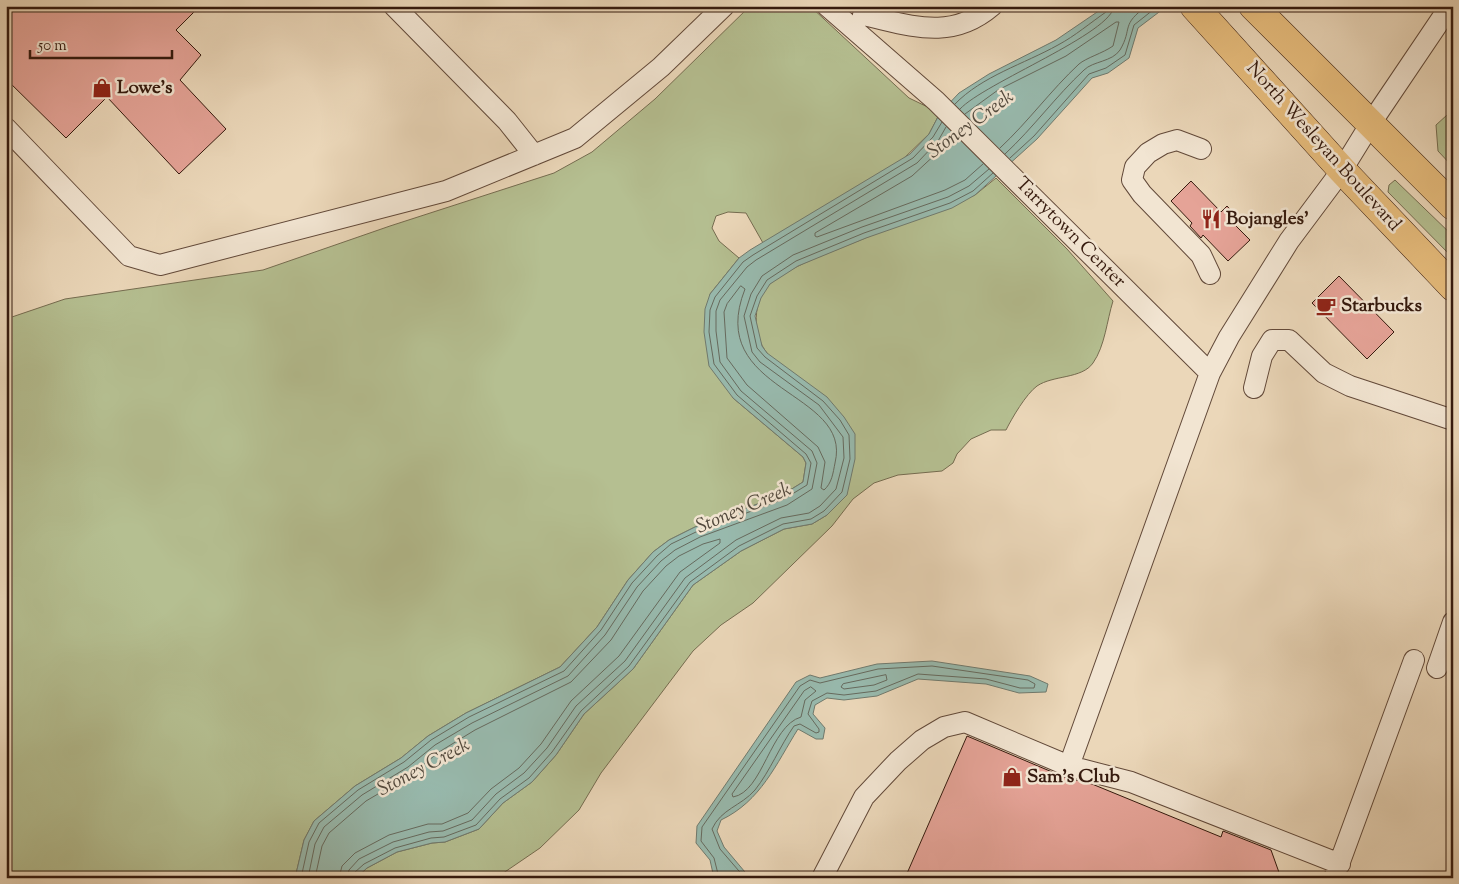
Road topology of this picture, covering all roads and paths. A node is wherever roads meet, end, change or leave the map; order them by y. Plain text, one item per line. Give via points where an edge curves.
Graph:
1 (394, 6) edge
2 (724, 6) edge
3 (827, 6) edge
4 (992, 6) edge
5 (1194, 6) edge
6 (1253, 6) edge
7 (1450, 6) edge
8 (856, 21) junction
9 (1371, 123) junction
10 (6, 128) edge
11 (1200, 149) dead end
12 (534, 155) junction
13 (1342, 170) junction
14 (1453, 206) edge
15 (1210, 274) dead end
16 (1453, 287) edge
17 (1210, 373) junction
18 (1254, 388) dead end
19 (1453, 420) edge
20 (1452, 627) edge
21 (1414, 660) dead end
22 (1437, 668) dead end
23 (1069, 766) junction
24 (1337, 871) edge
25 (822, 878) edge

1 - 12 street via 507,121
2 - 12 street via 661,67 575,138
3 - 8 street, Tarrytown Center
4 - 8 street via 983,14 946,29
5 - 13 highway, North Wesleyan Boulevard
6 - 9 highway
7 - 9 street
8 - 17 street, Tarrytown Center
9 - 13 street
9 - 14 highway
10 - 12 street via 129,256 160,265 446,191
11 - 15 street via 1177,140 1163,144 1148,153 1135,167 1132,180 1202,255
13 - 16 highway, North Wesleyan Boulevard
13 - 17 street via 1281,254
17 - 23 street
18 - 19 street via 1262,356 1272,340 1288,340 1324,373 1350,386
20 - 22 street
21 - 24 street
23 - 24 street via 1131,782
23 - 25 street via 964,722 944,727 922,740 898,761 864,797

